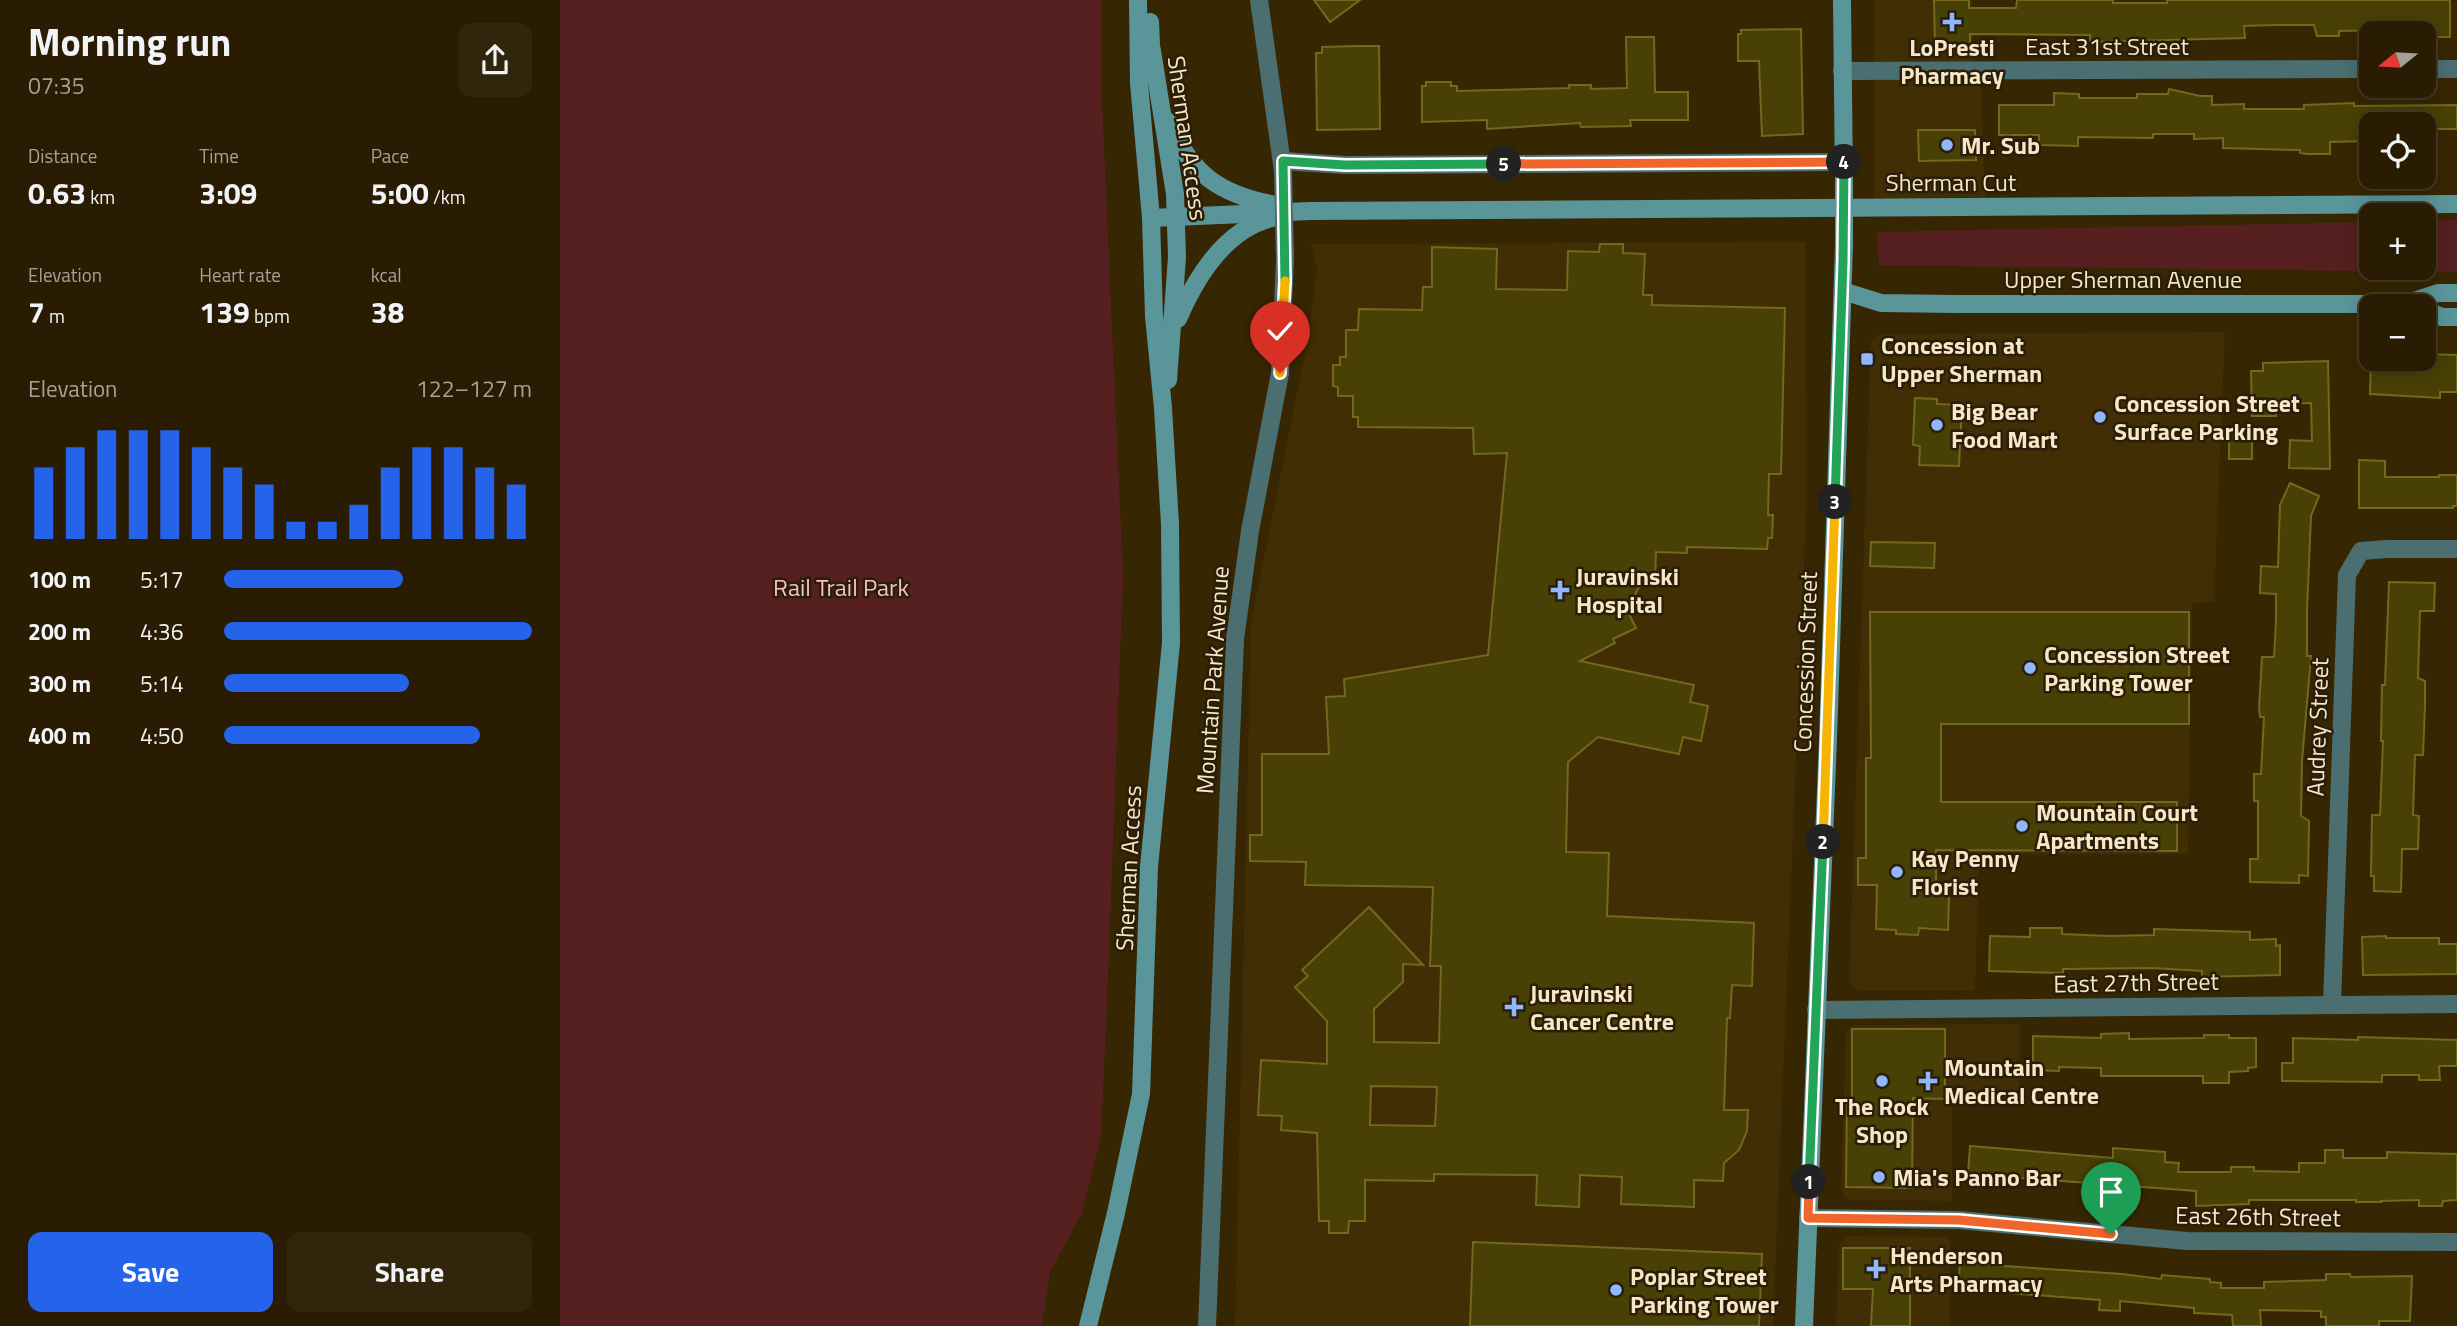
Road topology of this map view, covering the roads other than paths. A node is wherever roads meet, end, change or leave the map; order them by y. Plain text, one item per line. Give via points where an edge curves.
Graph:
1 (1138, 0) edge
2 (1149, 0) edge
3 (1259, 0) edge
4 (1842, 0) edge
5 (2359, 69) edge
6 (2436, 69) edge
7 (2457, 69) edge
8 (1842, 71) junction
9 (1158, 90) junction
10 (1844, 162) junction
11 (1283, 166) junction
12 (2457, 204) edge
13 (1310, 211) junction
14 (1176, 216) junction
15 (1151, 218) junction
16 (1843, 291) junction
17 (2457, 293) edge
18 (2436, 294) edge
19 (2359, 305) edge
20 (2436, 315) edge
21 (2457, 317) edge
22 (1171, 342) junction
23 (1163, 408) junction
24 (2457, 549) edge
25 (2457, 1004) edge
26 (2332, 1005) junction
27 (1816, 1010) junction
28 (1808, 1218) junction
29 (2457, 1242) edge
30 (1088, 1326) edge
31 (1207, 1326) edge
32 (1804, 1326) edge

1 - 15 main road, Sherman Access via 1139,83
2 - 9 main road, Sherman Access
3 - 11 street, Mountain Park Avenue
4 - 8 main road, Concession Street
5 - 8 street, East 31st Street
6 - 7 street
8 - 10 main road, Concession Street
9 - 13 main road via 1187,155 1219,188 1249,200
9 - 14 main road, Sherman Access
10 - 11 street
10 - 16 main road, Concession Street, bridge
11 - 31 street, Mountain Park Avenue, bridge via 1280,373 1235,639
12 - 13 main road, Sherman Cut
13 - 14 main road, Sherman Cut
13 - 22 main road via 1267,219 1221,250 1190,291
14 - 15 main road, Sherman Cut
14 - 22 main road, Sherman Access
15 - 23 main road, Sherman Access
16 - 19 main road, Upper Sherman Avenue via 1881,303
16 - 27 main road, Concession Street
17 - 18 main road, Upper Sherman Avenue
20 - 21 main road
22 - 23 main road, Sherman Access
23 - 30 main road, Sherman Access via 1171,643 1149,867 1141,1094
24 - 26 street, Audrey Street via 2361,551 2347,575
25 - 26 street, East 27th Street
26 - 27 street, East 27th Street
27 - 28 main road, Concession Street
28 - 29 street, East 26th Street via 1959,1220 2187,1241
28 - 32 main road, Concession Street

